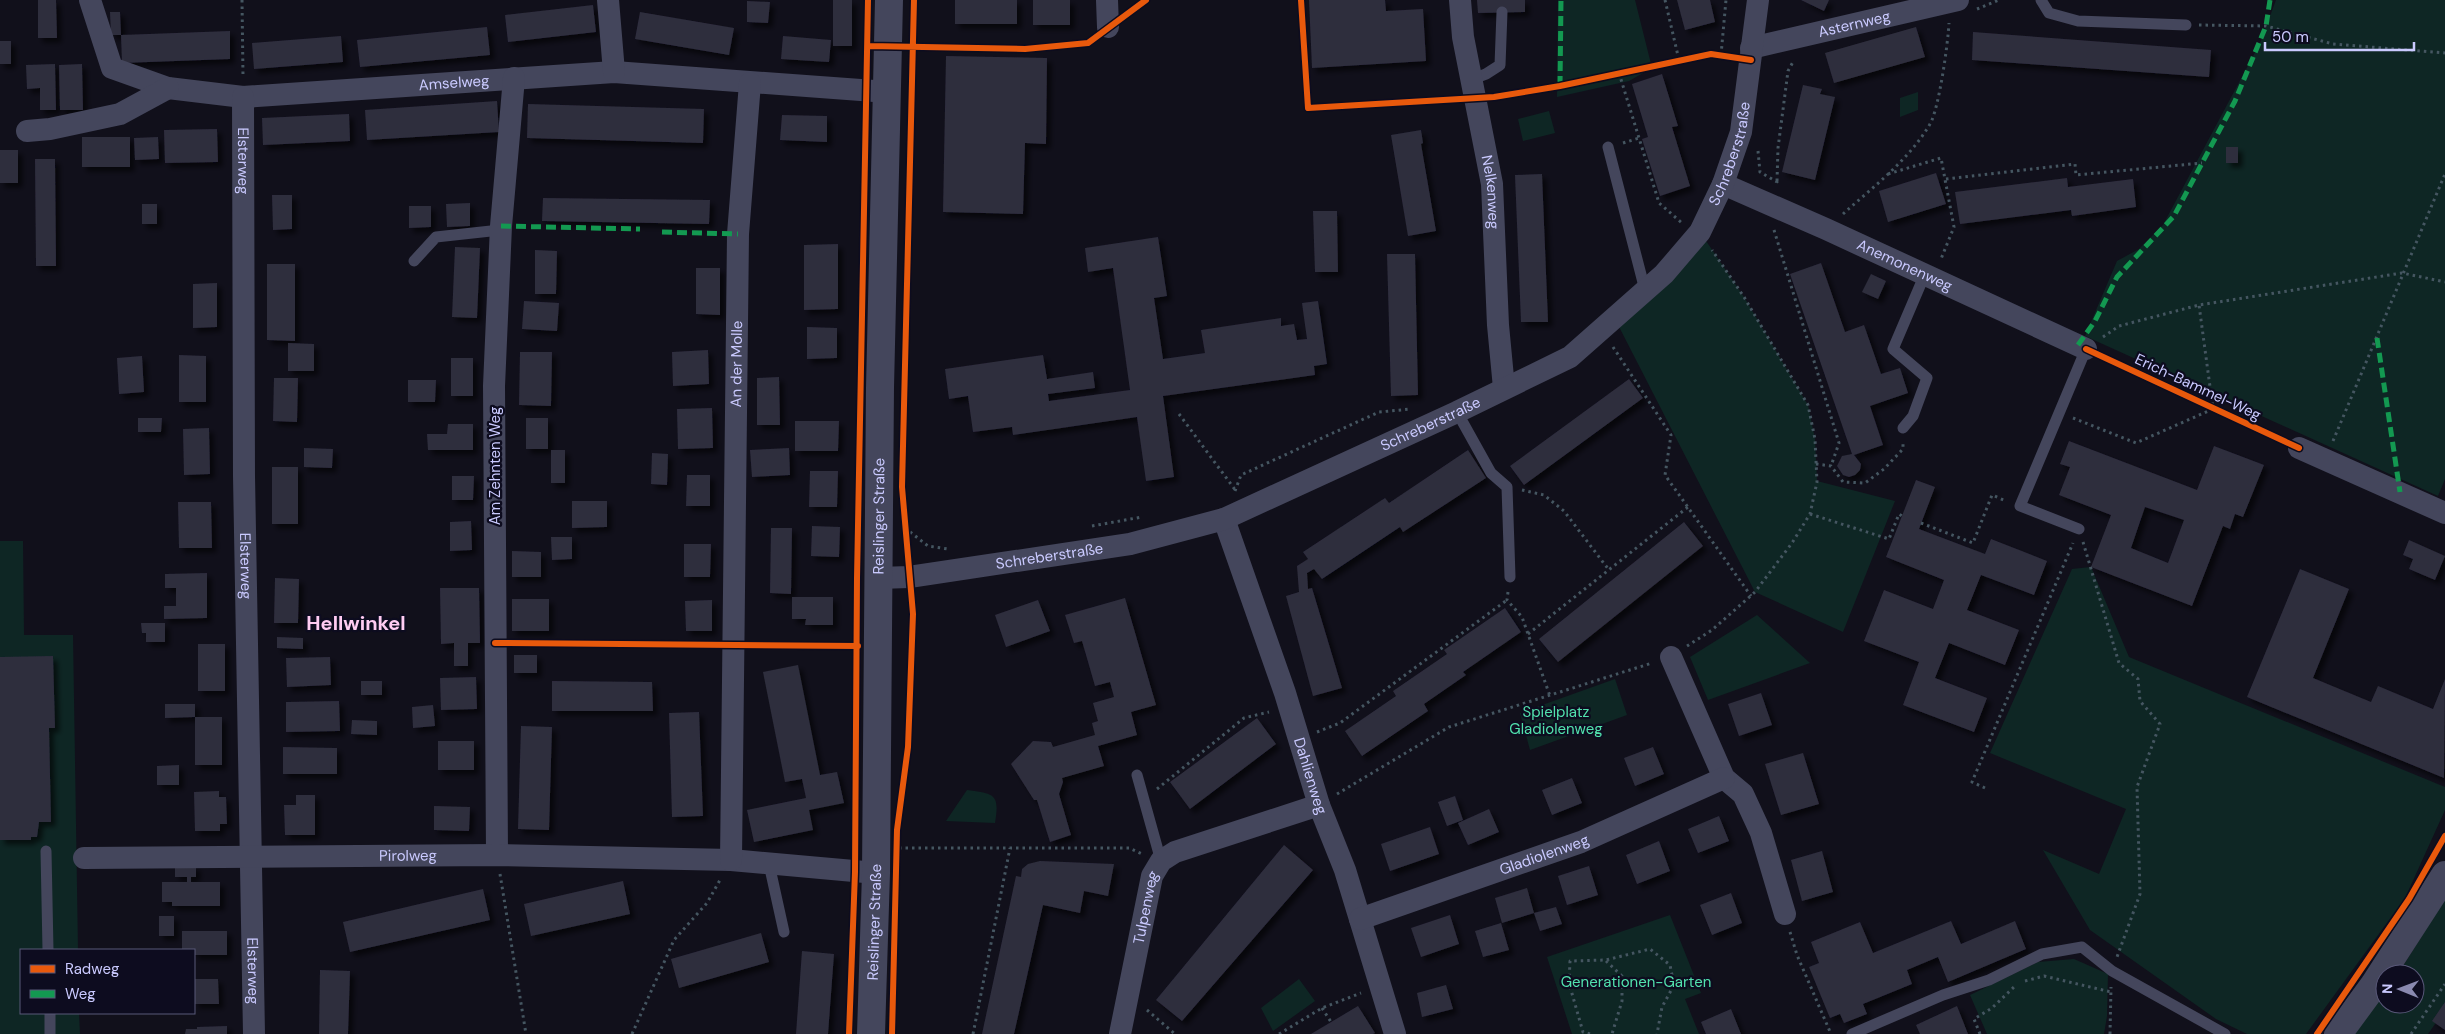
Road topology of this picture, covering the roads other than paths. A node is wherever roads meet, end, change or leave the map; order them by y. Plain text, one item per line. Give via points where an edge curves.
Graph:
1 (90, 0) edge
2 (608, 0) edge
3 (889, 0) edge
4 (1107, 0) edge
5 (1460, 0) edge
6 (1758, 0) edge
7 (2041, 0) edge
8 (1953, 6) edge
9 (1502, 12) dead end
10 (2186, 25) road end
11 (1108, 27) dead end
12 (1751, 48) junction
13 (614, 72) junction
14 (514, 78) junction
15 (1470, 80) junction
16 (750, 82) junction
17 (168, 88) junction
18 (888, 92) junction
19 (243, 97) junction
20 (27, 131) dead end
21 (1608, 147) dead end
22 (1723, 184) junction
23 (500, 230) junction
24 (414, 262) dead end
25 (1929, 276) junction
26 (1646, 290) junction
27 (2086, 348) joint
28 (1504, 388) junction
29 (1457, 412) junction
30 (1903, 428) road end
31 (2299, 448) dead end
32 (2445, 513) edge
33 (1224, 519) junction
34 (2079, 529) road end
35 (1510, 577) road end
36 (879, 578) junction
37 (1671, 657) road end
38 (1137, 775) dead end
39 (1724, 778) junction
40 (1319, 805) junction
41 (46, 851) dead end
42 (497, 855) junction
43 (251, 856) junction
44 (84, 858) dead end
45 (731, 860) junction
46 (1161, 861) junction
47 (769, 864) junction
48 (876, 873) junction
49 (2445, 875) edge
50 (1785, 914) road end
51 (1360, 918) junction
52 (784, 932) dead end
53 (48, 949) edge
54 (50, 1014) edge
55 (50, 1034) edge
56 (254, 1034) edge
57 (871, 1034) edge
58 (1120, 1034) edge
59 (1395, 1034) edge
60 (1852, 1034) edge
61 (2225, 1034) edge
62 (2338, 1034) edge

1 - 17 street, Amselweg via 112,68
2 - 13 street
3 - 18 street, Reislinger Straße
4 - 11 street
5 - 15 street, Nelkenweg via 1462,38
6 - 12 street, Schreberstraße
7 - 10 lane via 2049,13 2078,21
8 - 12 street, Asternweg
9 - 15 lane via 1500,65
12 - 22 street, Schreberstraße via 1741,132
13 - 14 street, Amselweg
13 - 16 street, Amselweg
14 - 19 street, Amselweg
14 - 23 street, Am Zehnten Weg
15 - 28 street, Nelkenweg via 1492,184
16 - 18 street, Amselweg
16 - 45 street, An der Molle via 738,234
17 - 19 street, Amselweg
17 - 20 street via 120,114
18 - 36 street, Reislinger Straße via 880,388
19 - 43 street, Elsterweg via 244,476
21 - 26 lane
22 - 25 street, Anemonenweg
22 - 26 street, Schreberstraße via 1664,274
23 - 24 lane via 436,238
23 - 42 street, Am Zehnten Weg via 494,386
25 - 27 street, Anemonenweg
25 - 30 lane via 1892,349 1927,378 1913,416
26 - 28 street, Schreberstraße via 1570,357
27 - 34 lane via 2020,506
28 - 29 street, Schreberstraße
29 - 33 street, Schreberstraße
29 - 35 lane via 1491,473 1507,488
31 - 32 street
33 - 36 street, Schreberstraße via 1130,544 909,577
33 - 40 street, Dahlienweg
36 - 48 street, Reislinger Straße
37 - 39 street
38 - 46 lane
39 - 50 street via 1743,794 1761,832
39 - 51 street, Gladiolenweg via 1581,842
40 - 46 street, Tulpenweg via 1175,852
40 - 51 street, Dahlienweg
41 - 53 lane
42 - 43 street, Pirolweg
42 - 45 street, Pirolweg
43 - 44 street, Pirolweg
43 - 56 street, Elsterweg
45 - 47 street, Pirolweg
46 - 58 street, Tulpenweg via 1152,876
47 - 48 street, Pirolweg
47 - 52 lane
48 - 57 street, Reislinger Straße
49 - 62 street via 2374,985
51 - 59 street, Dahlienweg
54 - 55 lane
60 - 61 lane via 1943,995 1988,980 2042,954 2082,947 2112,971

